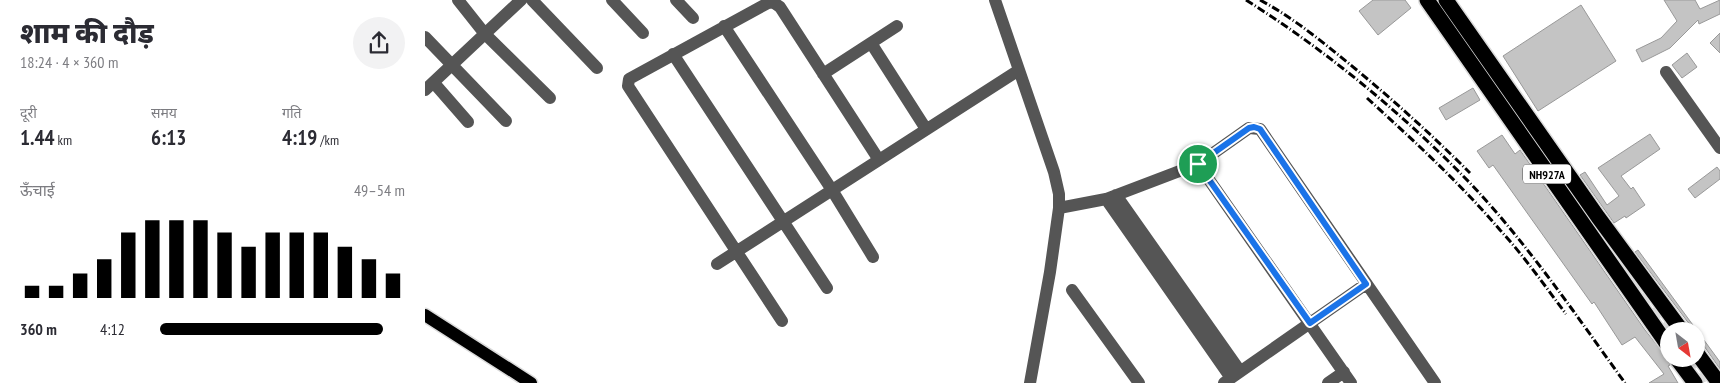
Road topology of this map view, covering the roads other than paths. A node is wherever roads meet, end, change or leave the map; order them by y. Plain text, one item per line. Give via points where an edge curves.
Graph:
1 (458, 0) edge
2 (521, 0) edge
3 (532, 0) edge
4 (612, 0) edge
5 (676, 0) edge
6 (995, 0) edge
7 (1427, 0) edge
8 (1446, 0) edge
9 (693, 18) dead end
10 (724, 26) junction
11 (897, 26) dead end
12 (643, 33) dead end
13 (485, 34) junction
14 (425, 37) edge
15 (871, 43) junction
16 (673, 54) junction
17 (453, 64) junction
18 (597, 68) dead end
19 (1019, 70) junction
20 (1666, 72) dead end
21 (823, 74) junction
22 (429, 87) edge
23 (550, 98) dead end
24 (506, 121) dead end
25 (468, 122) dead end
26 (926, 129) junction
27 (1720, 148) edge
28 (879, 160) junction
29 (1198, 164) junction
30 (831, 190) junction
31 (1111, 197) junction
32 (1059, 208) junction
33 (783, 222) junction
34 (737, 252) junction
35 (873, 257) dead end
36 (717, 264) dead end
37 (1366, 284) junction
38 (827, 288) dead end
39 (1072, 290) dead end
40 (425, 315) edge
41 (782, 321) dead end
42 (1675, 322) edge
43 (1310, 323) junction
44 (1660, 334) edge
45 (1705, 364) edge
46 (1684, 368) edge
47 (1343, 372) junction
48 (1232, 377) edge
49 (531, 383) edge
50 (1030, 383) edge
51 (1139, 383) edge
52 (1328, 383) edge
53 (1351, 383) edge
54 (1435, 383) edge
55 (1695, 383) edge
56 (1719, 383) edge

1 - 13 street
2 - 13 street
3 - 18 street
4 - 12 street
5 - 9 street
6 - 19 street
7 - 44 highway, NH927A
8 - 42 highway, NH927A
10 - 16 street
10 - 21 street via 773,2 780,7
10 - 30 street
11 - 15 street
13 - 17 street
13 - 23 street
14 - 17 street
15 - 21 street
15 - 26 street
16 - 33 street
16 - 34 street via 632,76 628,86
17 - 22 street
17 - 24 street
19 - 26 street
19 - 32 street via 1055,172
20 - 27 street
21 - 28 street
22 - 25 street
26 - 28 street
28 - 30 street
29 - 31 street
29 - 37 street via 1249,128 1260,129
29 - 43 street
30 - 33 street
30 - 35 street
31 - 32 street
31 - 48 street
32 - 50 street
33 - 34 street
33 - 38 street
34 - 36 street
34 - 41 street
37 - 43 street
37 - 54 street
39 - 51 street
40 - 49 main road
43 - 47 street
43 - 48 street
45 - 56 highway
46 - 55 highway
47 - 52 street
47 - 53 street

